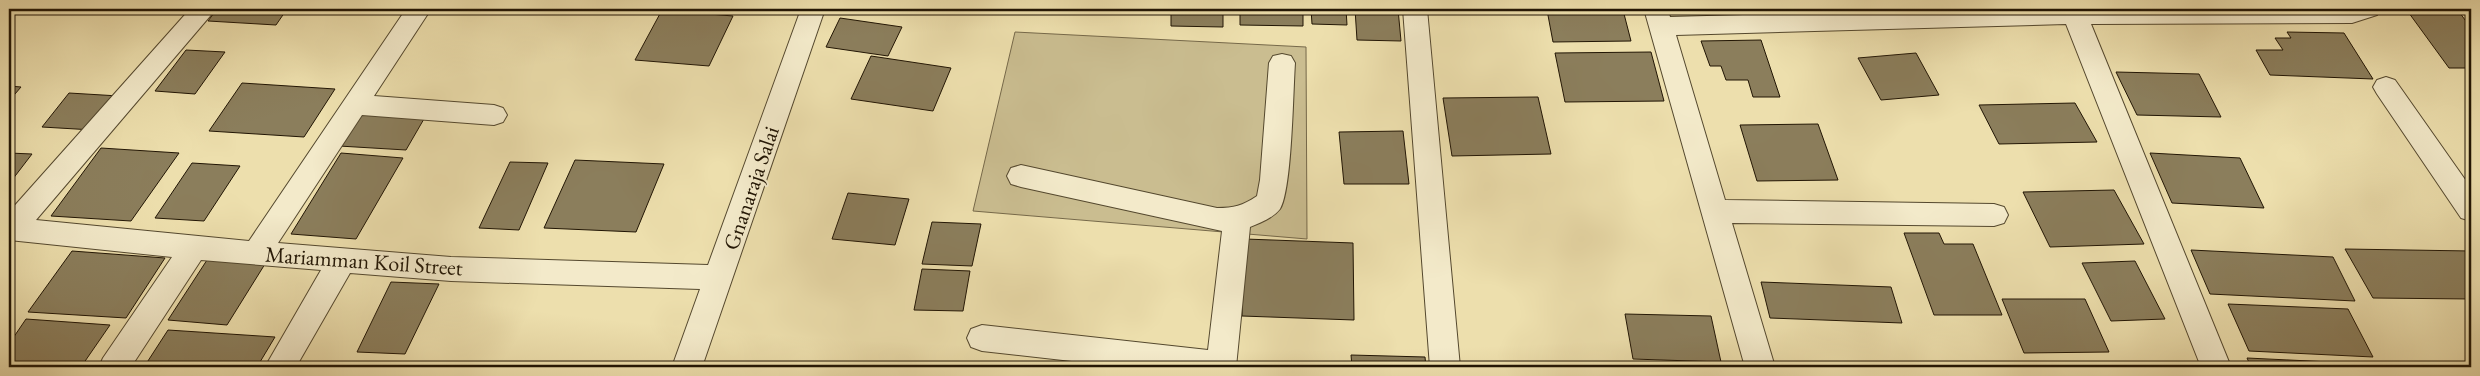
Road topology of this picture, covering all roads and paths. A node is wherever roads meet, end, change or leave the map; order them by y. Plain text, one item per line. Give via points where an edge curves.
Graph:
1 (204, 9) edge
2 (419, 9) edge
3 (813, 9) edge
4 (1415, 9) edge
5 (2368, 9) edge
6 (1914, 14) edge
7 (2075, 15) junction
8 (1658, 18) edge
9 (1282, 63) dead end
10 (2386, 87) dead end
11 (355, 105) junction
12 (494, 116) dead end
13 (1021, 176) dead end
14 (2471, 210) edge
15 (1714, 211) junction
16 (1994, 215) dead end
17 (1237, 220) junction
18 (10, 229) edge
19 (194, 248) junction
20 (256, 253) junction
21 (343, 259) junction
22 (720, 278) junction
23 (982, 338) dead end
24 (1222, 366) edge
25 (114, 367) edge
26 (280, 367) edge
27 (687, 367) edge
28 (1445, 367) edge
29 (1760, 367) edge
30 (2216, 367) edge

1 - 18 street
2 - 11 street
3 - 22 street, Gnanaraja Salai
4 - 28 street
5 - 7 street via 2352,14
6 - 7 street
6 - 8 street
7 - 30 street
8 - 15 street
9 - 17 street via 1274,180 1269,202
10 - 14 street
11 - 12 street
11 - 20 street
13 - 17 street via 1177,212
15 - 16 street
15 - 29 street
17 - 24 street
18 - 19 street, Mariamman Koil Street
19 - 20 street, Mariamman Koil Street
19 - 25 street
20 - 21 street, Mariamman Koil Street
21 - 22 street, Mariamman Koil Street via 450,269
21 - 26 street
22 - 27 street, Gnanaraja Salai
23 - 24 street

